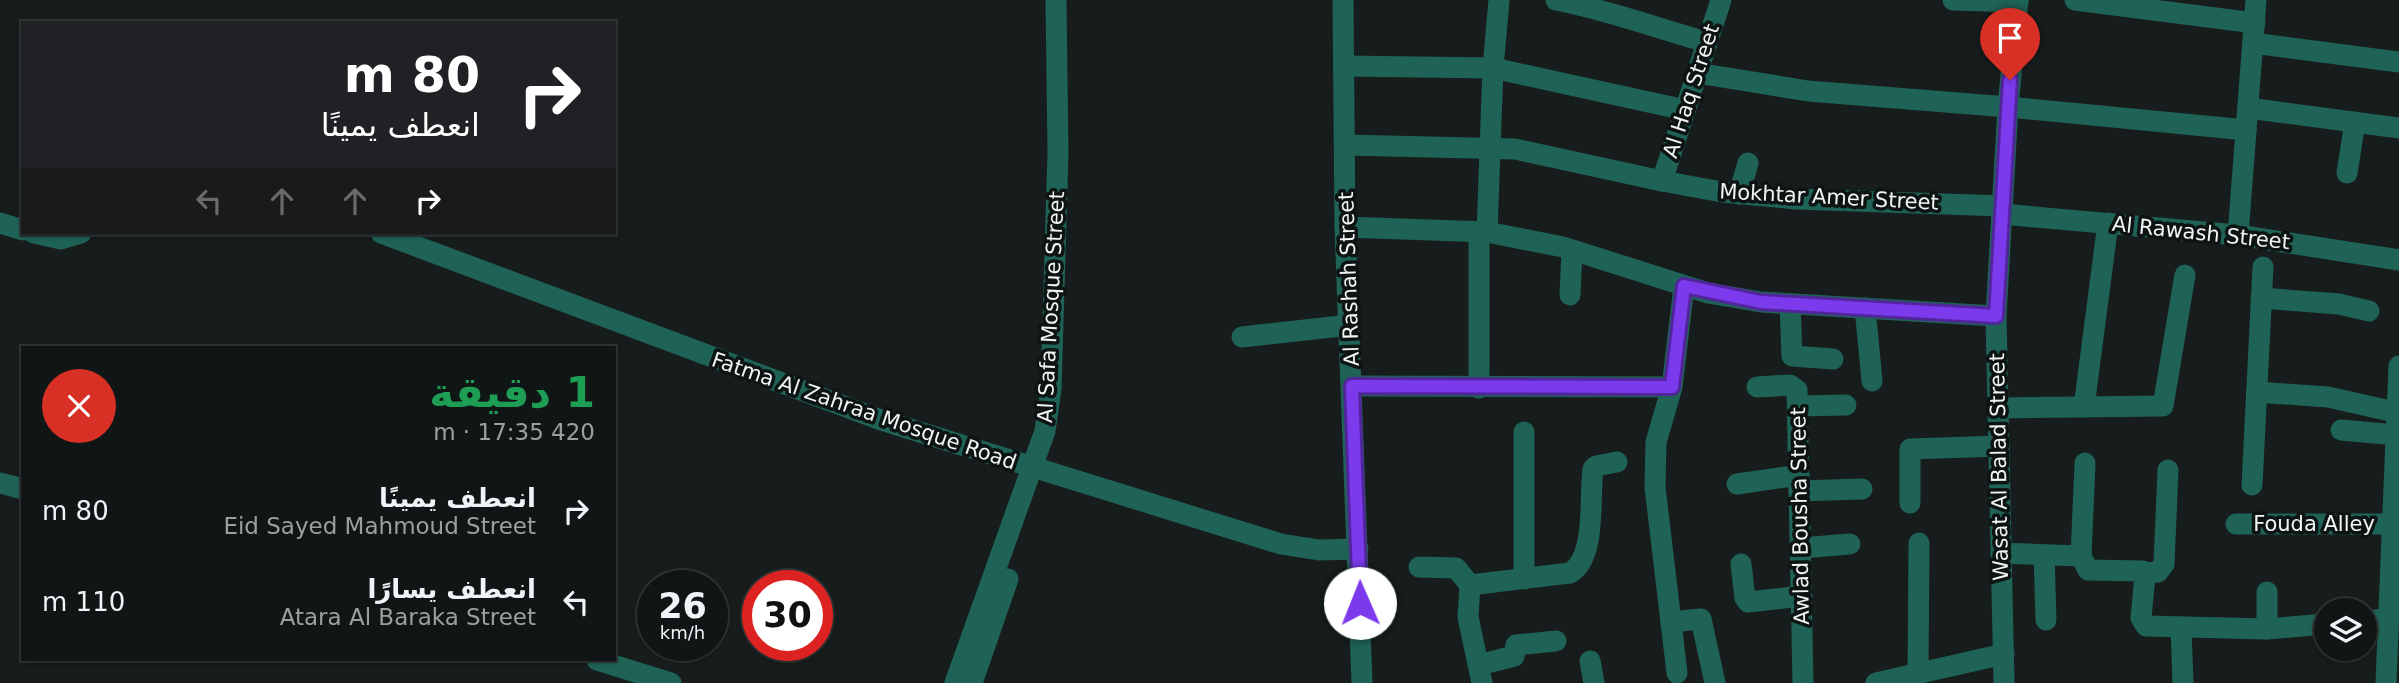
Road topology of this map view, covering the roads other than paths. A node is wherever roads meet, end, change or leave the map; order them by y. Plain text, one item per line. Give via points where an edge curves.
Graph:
1 (1056, 0) edge
2 (1343, 0) edge
3 (1499, 0) edge
4 (1556, 0) edge
5 (1721, 0) edge
6 (1954, 0) edge
7 (2075, 0) edge
8 (2256, 0) edge
9 (2018, 1) edge
10 (2254, 33) junction
11 (1707, 42) junction
12 (2399, 62) edge
13 (1344, 66) junction
14 (1493, 68) junction
15 (1697, 73) junction
16 (2008, 107) junction
17 (2248, 108) junction
18 (1685, 110) junction
19 (2356, 122) junction
20 (2399, 128) edge
21 (2246, 130) junction
22 (1346, 145) junction
23 (1491, 147) junction
24 (1748, 163) dead end
25 (2347, 173) dead end
26 (1662, 181) junction
27 (1739, 194) junction
28 (2003, 210) junction
29 (0, 223) edge
30 (2108, 223) junction
31 (1345, 227) junction
32 (21, 229) edge
33 (1483, 232) junction
34 (43, 235) edge
35 (74, 235) edge
36 (386, 235) edge
37 (2238, 235) junction
38 (1572, 250) junction
39 (2399, 260) edge
40 (2263, 267) dead end
41 (2185, 275) dead end
42 (1684, 286) junction
43 (1570, 295) dead end
44 (2261, 298) junction
45 (1790, 304) junction
46 (1864, 308) junction
47 (2369, 311) dead end
48 (1996, 316) junction
49 (1350, 325) junction
50 (1242, 337) dead end
51 (1833, 359) dead end
52 (2399, 366) edge
53 (1872, 382) dead end
54 (1352, 386) junction
55 (1672, 387) junction
56 (1757, 387) dead end
57 (1479, 388) junction
58 (2257, 392) junction
59 (1846, 405) dead end
60 (1798, 406) junction
61 (2084, 407) junction
62 (1998, 408) junction
63 (2398, 413) edge
64 (2341, 430) dead end
65 (1524, 432) dead end
66 (2396, 435) junction
67 (1999, 446) junction
68 (1617, 461) dead end
69 (2085, 463) dead end
70 (2168, 470) dead end
71 (1039, 471) junction
72 (0, 482) edge
73 (1799, 483) junction
74 (1737, 484) dead end
75 (2252, 485) dead end
76 (21, 488) edge
77 (1861, 489) dead end
78 (1910, 503) dead end
79 (2394, 518) edge
80 (2236, 524) dead end
81 (1850, 544) dead end
82 (1919, 544) dead end
83 (1801, 548) junction
84 (1358, 549) junction
85 (2001, 553) junction
86 (2044, 555) junction
87 (2081, 556) junction
88 (1741, 564) dead end
89 (1419, 567) dead end
90 (2145, 573) junction
91 (1524, 579) junction
92 (1470, 584) junction
93 (2267, 592) dead end
94 (1802, 596) junction
95 (2387, 619) junction
96 (2046, 620) dead end
97 (2377, 620) edge
98 (1671, 622) junction
99 (2314, 625) edge
100 (2181, 627) junction
101 (2267, 629) junction
102 (1556, 641) dead end
103 (2004, 654) junction
104 (600, 661) edge
105 (1590, 662) dead end
106 (1677, 673) dead end
107 (1480, 674) edge
108 (1918, 674) junction
109 (671, 683) edge
110 (955, 683) edge
111 (972, 683) edge
112 (1362, 683) edge
113 (1604, 683) edge
114 (1715, 683) edge
115 (1803, 683) edge
116 (1876, 683) edge
117 (2004, 683) edge
118 (2183, 683) edge
119 (2386, 683) edge

1 - 71 street, Al Safa Mosque Street via 1058,153 1051,389
2 - 13 street, Al Rashah Street
3 - 14 street
4 - 11 street
5 - 11 street, Al Haq Street
6 - 9 street
7 - 10 street
8 - 10 street
9 - 16 street, Wasat Al Balad Street
10 - 12 street
10 - 17 street
11 - 15 street, Al Haq Street
13 - 14 street
13 - 22 street, Al Rashah Street
14 - 18 street
14 - 23 street
15 - 16 street via 1808,92
15 - 18 street, Al Haq Street
16 - 21 street
16 - 28 street, Wasat Al Balad Street
17 - 19 street
17 - 21 street
18 - 26 street, Al Haq Street
19 - 20 street
19 - 25 street
21 - 37 street
22 - 23 street, Mokhtar Amer Street
22 - 31 street, Al Rashah Street
23 - 26 street, Mokhtar Amer Street
23 - 33 street
24 - 27 street
26 - 27 street, Mokhtar Amer Street
27 - 28 street, Mokhtar Amer Street
28 - 30 street, Al Rawash Street
28 - 48 street, Wasat Al Balad Street
29 - 32 street
30 - 37 street, Al Rawash Street
30 - 61 street
31 - 33 street
31 - 49 street, Al Rashah Street
33 - 38 street
33 - 57 street
34 - 35 street via 61,239
36 - 71 street, Fatma Al Zahraa Mosque Road via 881,420
37 - 39 street, Al Rawash Street
38 - 42 street
38 - 43 street
40 - 44 street
41 - 61 street via 2164,402 2158,407
42 - 45 street
42 - 55 street
44 - 47 street
44 - 58 street
45 - 46 street
45 - 51 street via 1792,356
46 - 48 street
46 - 53 street
48 - 62 street, Wasat Al Balad Street
49 - 50 street
49 - 54 street, Al Rashah Street
52 - 63 street
54 - 57 street
54 - 84 street, Al Rashah Street
55 - 57 street
55 - 98 street via 1655,464
56 - 60 street, Awlad Bousha Street via 1793,386
58 - 63 street via 2329,397
58 - 75 street
59 - 60 street
60 - 73 street, Awlad Bousha Street
61 - 62 street
62 - 67 street, Wasat Al Balad Street
63 - 66 street
64 - 66 street
65 - 91 street
66 - 79 street
67 - 78 street via 1910,449
67 - 85 street, Wasat Al Balad Street
68 - 91 street via 1593,469 1587,545 1581,563 1570,573
69 - 87 street
70 - 90 street via 2164,564 2158,572
71 - 84 street, Fatma Al Zahraa Mosque Road via 1281,544 1319,550
71 - 110 street, Al Safa Mosque Street
71 - 111 street, Al Safa Mosque Street
72 - 76 street
73 - 74 street
73 - 77 street
73 - 83 street, Awlad Bousha Street
79 - 80 street, Fouda Alley
79 - 95 street
81 - 83 street
82 - 108 street
83 - 94 street, Awlad Bousha Street
84 - 112 street, Al Rashah Street
85 - 86 street
85 - 103 street, Wasat Al Balad Street
86 - 87 street
86 - 96 street
87 - 90 street via 2088,570
88 - 94 street via 1748,602
89 - 92 street via 1456,568
90 - 100 street via 2142,623
91 - 92 street
92 - 107 street via 1468,617
93 - 101 street
94 - 115 street, Awlad Bousha Street
95 - 97 street
95 - 119 street
98 - 106 street
98 - 114 street via 1701,619
99 - 101 street
100 - 101 street
100 - 118 street
102 - 107 street via 1516,645 1514,656
103 - 108 street
103 - 117 street, Wasat Al Balad Street
104 - 109 street
105 - 113 street
108 - 116 street

